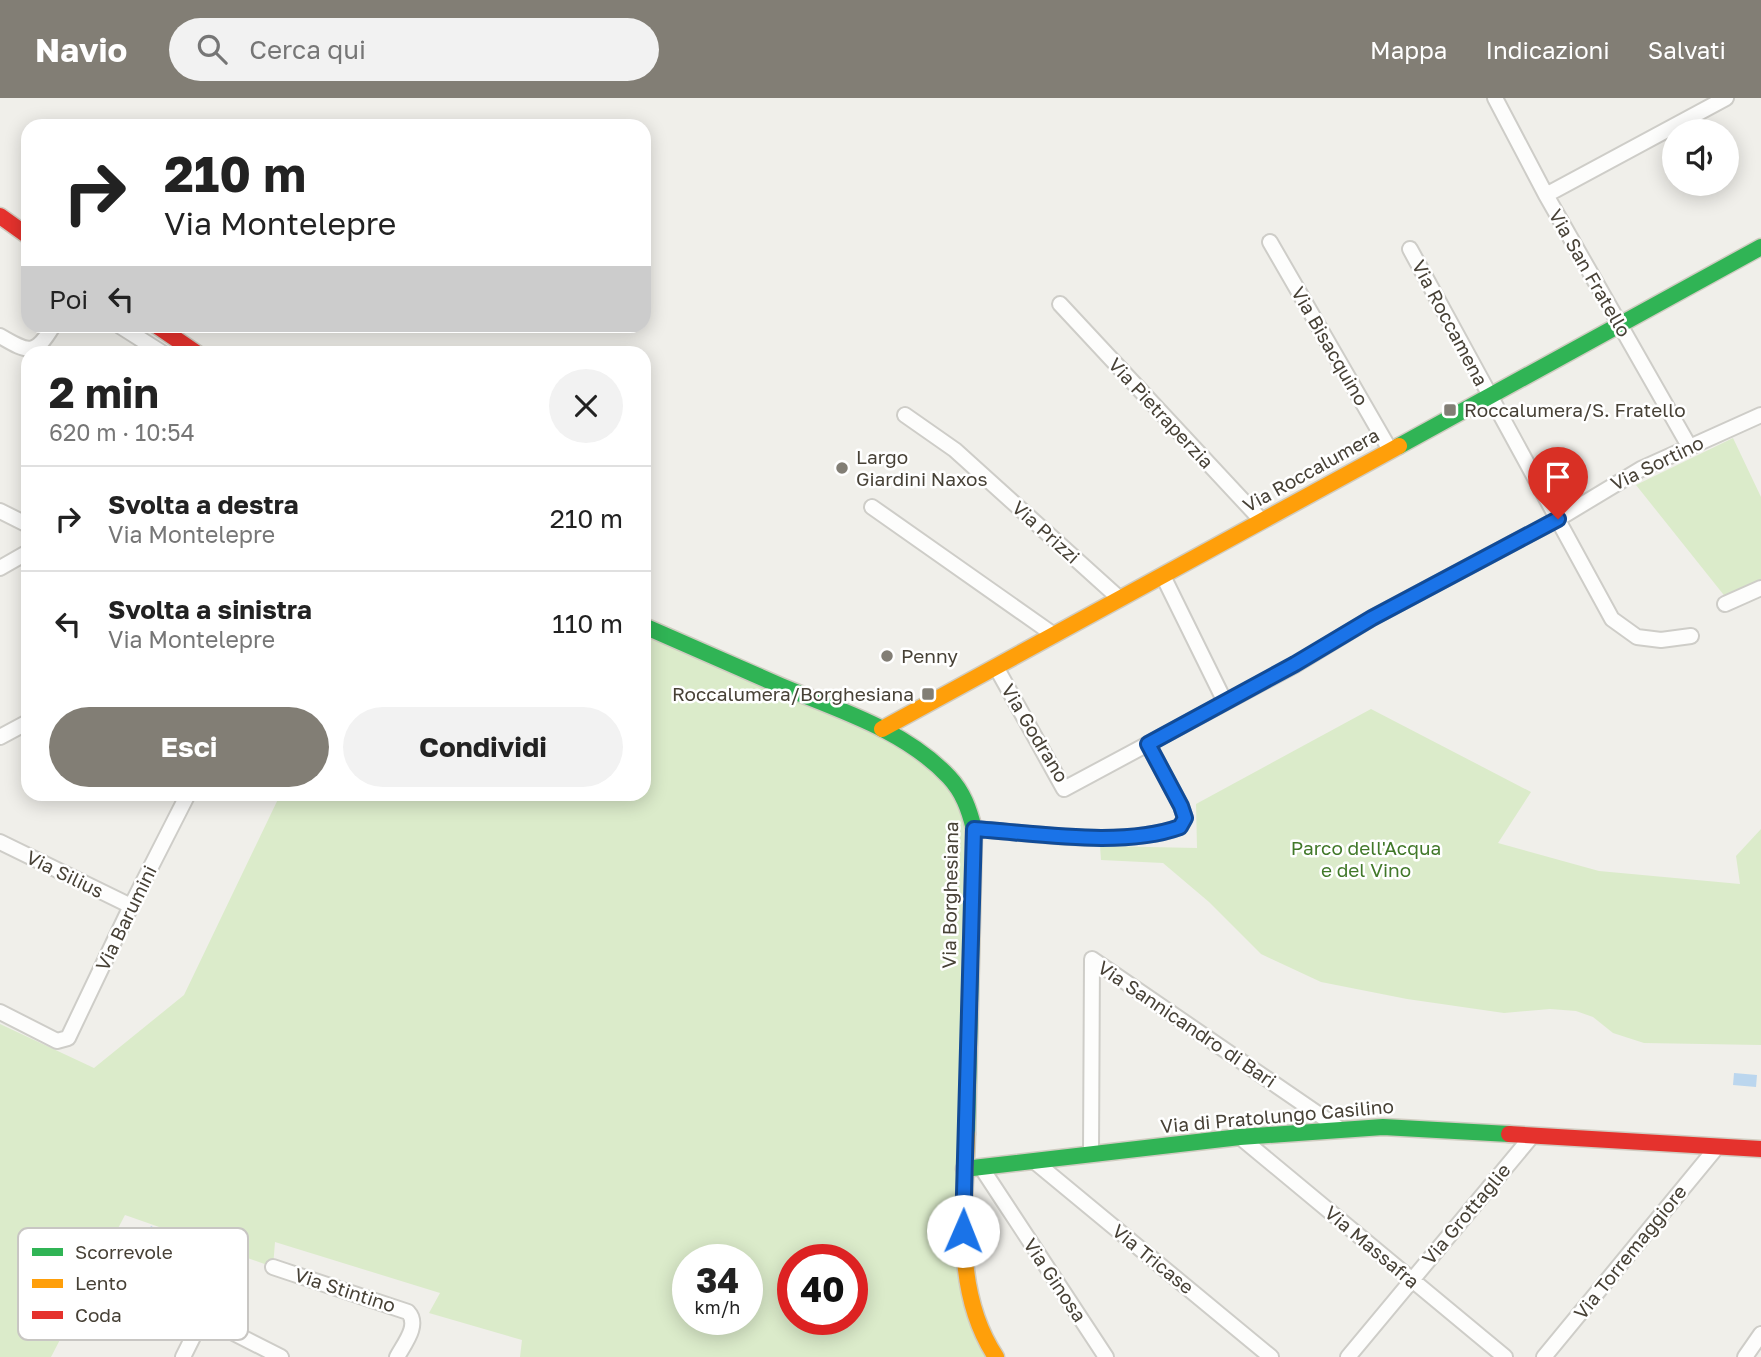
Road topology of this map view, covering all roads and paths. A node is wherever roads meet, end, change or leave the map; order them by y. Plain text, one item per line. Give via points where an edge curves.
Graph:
1 (1495, 98) edge
2 (1726, 98) edge
3 (1546, 195) junction
4 (0, 216) edge
5 (21, 231) edge
6 (1270, 242) dead end
7 (1761, 247) edge
8 (1410, 249) dead end
9 (1059, 304) dead end
10 (1619, 325) junction
11 (49, 333) edge
12 (131, 333) edge
13 (167, 333) edge
14 (0, 336) edge
15 (38, 346) edge
16 (151, 346) edge
17 (186, 346) edge
18 (21, 348) edge
19 (1489, 396) junction
20 (905, 415) dead end
21 (1761, 415) edge
22 (1689, 446) junction
23 (1390, 450) junction
24 (872, 507) dead end
25 (0, 511) edge
26 (1558, 519) junction
27 (1262, 521) junction
28 (21, 522) edge
29 (21, 556) edge
30 (0, 568) edge
31 (1163, 576) junction
32 (1761, 588) edge
33 (1120, 599) junction
34 (1725, 604) dead end
35 (651, 628) edge
36 (1054, 635) junction
37 (1690, 636) dead end
38 (996, 667) junction
39 (1226, 702) junction
40 (21, 726) edge
41 (882, 729) junction
42 (0, 737) edge
43 (1148, 744) junction
44 (184, 801) edge
45 (974, 829) junction
46 (0, 842) edge
47 (131, 906) junction
48 (0, 1012) edge
49 (1340, 1129) junction
50 (1532, 1136) junction
51 (1240, 1137) junction
52 (1717, 1147) junction
53 (1761, 1149) edge
54 (1091, 1154) junction
55 (1034, 1161) junction
56 (972, 1168) junction
57 (273, 1267) dead end
58 (1411, 1280) junction
59 (1761, 1334) edge
60 (192, 1340) edge
61 (248, 1340) edge
62 (183, 1357) edge
63 (281, 1357) edge
64 (397, 1357) edge
65 (996, 1357) edge
66 (1107, 1357) edge
67 (1271, 1357) edge
68 (1348, 1357) edge
69 (1505, 1357) edge
70 (1544, 1357) edge
71 (1745, 1357) edge

1 - 3 street, Via San Fratello
2 - 3 street
3 - 10 street, Via San Fratello
4 - 5 street
6 - 23 street, Via Bisacquino
7 - 10 street, Via Roccalumera
8 - 19 street, Via Roccamena
9 - 27 street, Via Pietraperzia
10 - 19 street, Via Roccalumera
10 - 22 street, Via San Fratello
11 - 15 street
12 - 16 street
13 - 17 street
14 - 18 street
19 - 23 street, Via Roccalumera
19 - 26 street, Via Roccamena
20 - 33 street, Via Prizzi via 955,450
21 - 22 street, Via Sortino
22 - 26 street, Via Sortino via 1610,485
23 - 27 street, Via Roccalumera
24 - 36 street
25 - 28 street
26 - 37 street, Via Roccamena via 1612,619 1636,637
26 - 39 street, Via Godrano
27 - 31 street, Via Roccalumera
29 - 30 street
31 - 33 street, Via Roccalumera
31 - 39 street
32 - 34 street
33 - 36 street, Via Roccalumera
35 - 41 street, Via Borghesiana
36 - 38 street, Via Roccalumera
38 - 41 street, Via Roccalumera
38 - 43 street, Via Godrano via 1063,789
39 - 43 street, Via Godrano
40 - 42 street
41 - 45 street, Via Borghesiana via 956,784 970,806
43 - 45 street via 1181,806 1185,818 1180,827 1133,837
44 - 47 street, Via Barumini
45 - 56 street, Via Borghesiana
46 - 47 street, Via Silius
47 - 48 street, Via Barumini via 64,1041
49 - 50 street, Via di Pratolungo Casilino via 1412,1127
49 - 51 street, Via di Pratolungo Casilino
49 - 54 street, Via Sannicandro di Bari via 1092,959
50 - 52 street, Via di Pratolungo Casilino
50 - 58 street, Via Grottaglie
51 - 54 street, Via di Pratolungo Casilino
51 - 58 street, Via Massafra
52 - 53 street, Via di Pratolungo Casilino
52 - 70 street, Via Torremaggiore
54 - 55 street, Via di Pratolungo Casilino
55 - 56 street, Via di Pratolungo Casilino
55 - 67 street, Via Tricase
56 - 65 street, Via Borghesiana via 964,1251 967,1289 976,1324
56 - 66 street, Via Ginosa
57 - 64 street, Via Stintino via 408,1312 412,1326
58 - 68 street, Via Grottaglie
58 - 69 street, Via Massafra
59 - 71 street
60 - 62 street
61 - 63 street

